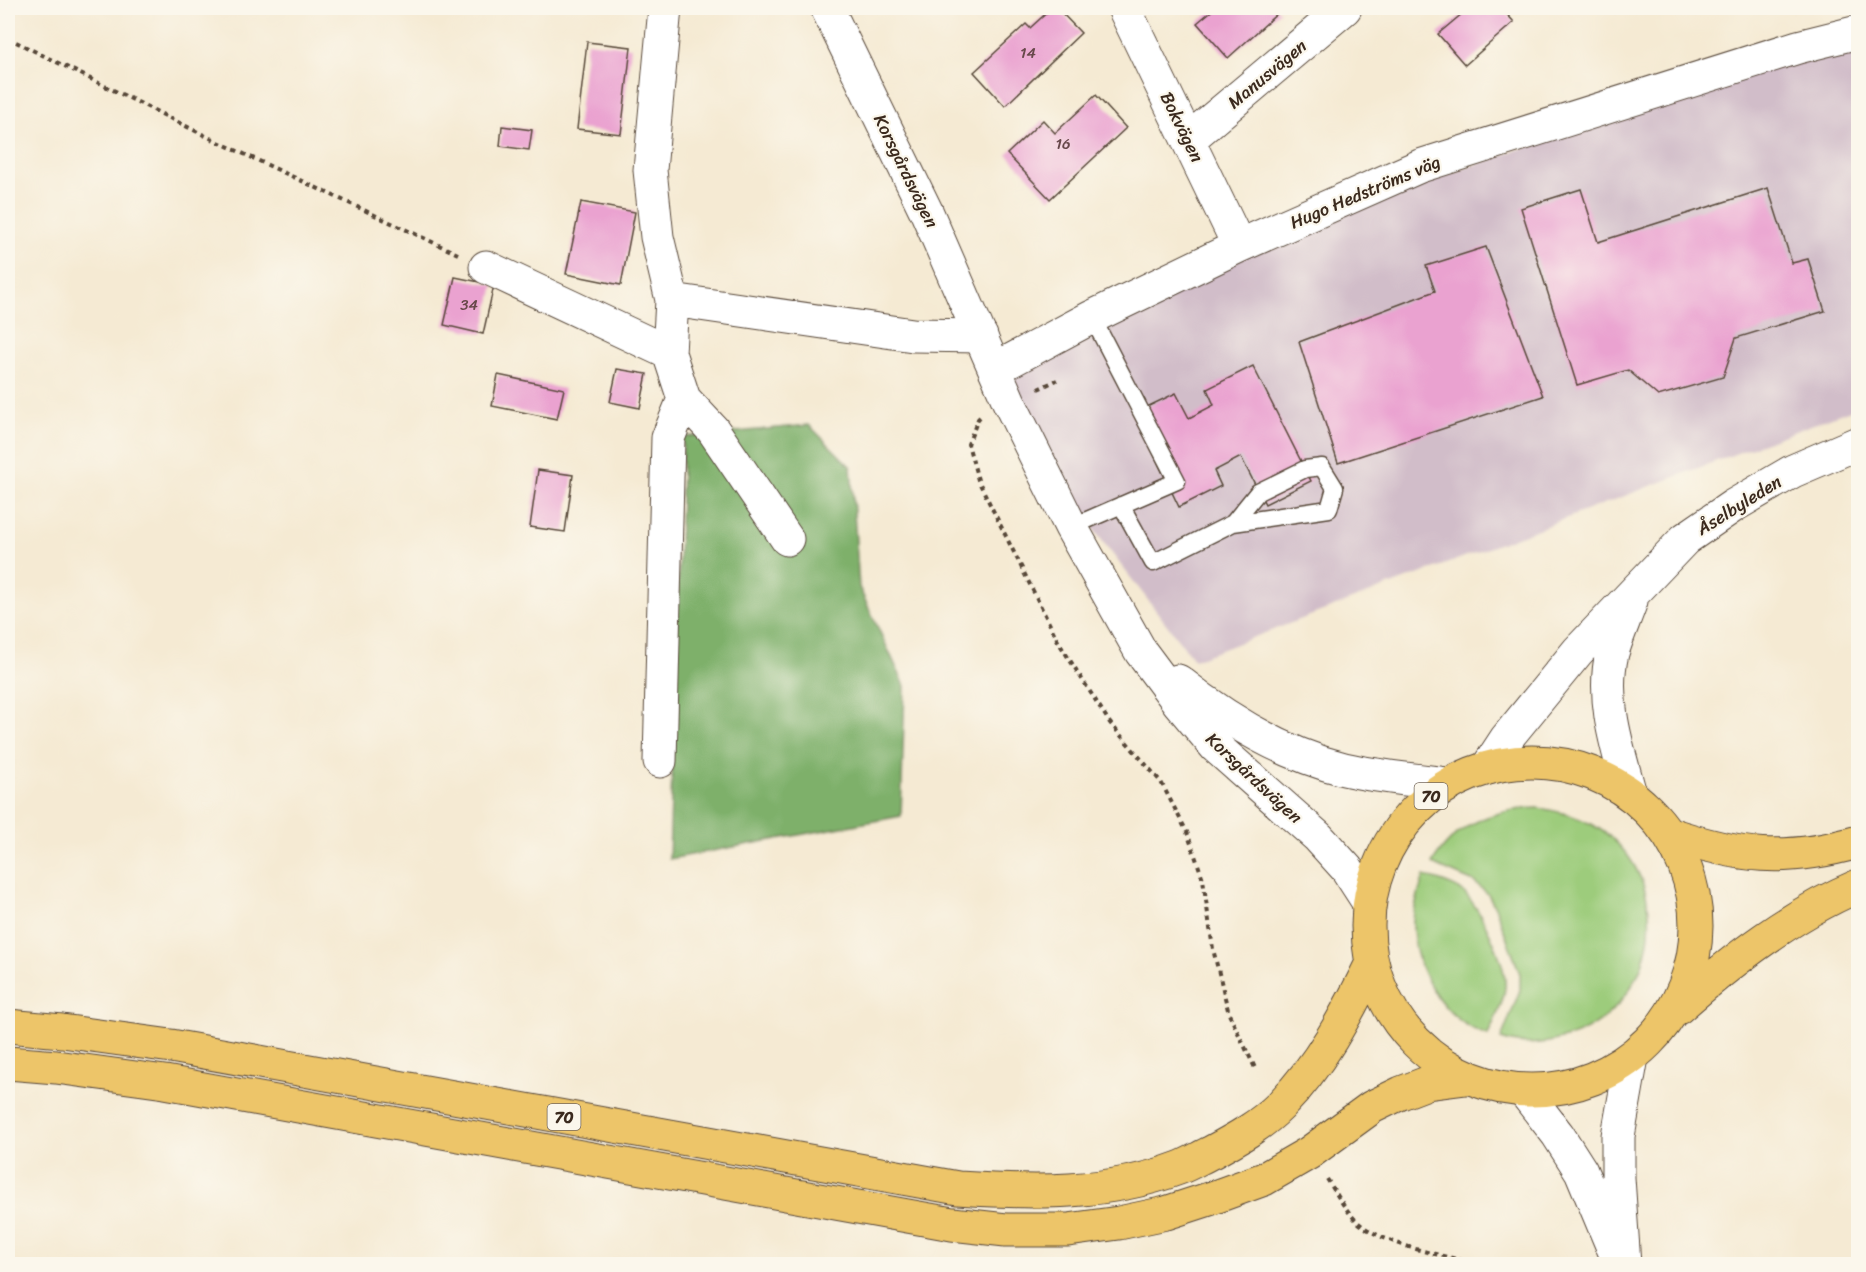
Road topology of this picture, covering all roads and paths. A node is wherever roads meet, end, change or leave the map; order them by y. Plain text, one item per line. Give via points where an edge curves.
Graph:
1 (665, 8) edge
2 (827, 8) edge
3 (1124, 8) edge
4 (1345, 8) edge
5 (1858, 32) edge
6 (8, 38) edge
7 (1188, 140) junction
8 (1239, 246) junction
9 (486, 267) joint
10 (672, 300) junction
11 (1092, 317) junction
12 (981, 336) junction
13 (669, 353) junction
14 (995, 369) junction
15 (1057, 380) dead end
16 (684, 399) junction
17 (1009, 402) junction
18 (1858, 443) edge
19 (1121, 505) junction
20 (1233, 523) junction
21 (1071, 527) junction
22 (787, 539) dead end
23 (1635, 591) junction
24 (1141, 652) junction
25 (660, 761) dead end
26 (1487, 768) junction
27 (1449, 784) junction
28 (1630, 794) junction
29 (1667, 833) junction
30 (1858, 842) edge
31 (1858, 886) edge
32 (1369, 903) junction
33 (1371, 965) junction
34 (1671, 1015) junction
35 (8, 1026) edge
36 (1632, 1057) junction
37 (8, 1063) edge
38 (1256, 1070) dead end
39 (1467, 1078) junction
40 (1524, 1091) junction
41 (1326, 1178) dead end
42 (1479, 1264) edge
43 (1622, 1264) edge

1 - 10 street via 650,170 657,237
2 - 12 street, Korsgårdsvägen via 927,213
3 - 7 street, Bokvägen
4 - 7 street, Manusvägen
5 - 8 street, Hugo Hedströms väg via 1798,47 1420,166
6 - 9 path
7 - 8 street, Bokvägen
8 - 11 street, Hugo Hedströms väg
9 - 13 street
10 - 12 street via 913,335
10 - 13 street
11 - 14 street, Hugo Hedströms väg
11 - 19 lane via 1177,481
12 - 14 street, Korsgårdsvägen
13 - 16 street
14 - 17 street, Korsgårdsvägen
15 - 17 path
16 - 22 street via 713,430
16 - 25 street via 668,438
17 - 21 street, Korsgårdsvägen
17 - 38 path via 978,419 968,444 978,480 1059,643 1110,723 1161,782 1187,832 1203,879 1228,1014
18 - 23 street, Åselbyleden via 1793,471 1733,506 1685,539
19 - 20 lane via 1153,563
19 - 21 lane
20 - 20 lane via 1258,492 1305,469 1322,466 1335,488 1329,509
21 - 24 street, Korsgårdsvägen
23 - 26 street, Åselbyleden via 1578,651
23 - 28 street, Åselbyleden via 1612,654 1609,692 1613,732
24 - 27 street, Korsgårdsvägen via 1238,725 1298,754 1387,777
24 - 32 street, Korsgårdsvägen via 1216,747 1318,837 1347,869
26 - 27 highway, 70
26 - 28 highway, 70 via 1536,761 1562,764 1609,781
27 - 32 highway, 70 via 1428,798 1395,834 1374,879
28 - 29 highway, 70
29 - 30 highway via 1710,847 1765,855 1805,854
29 - 34 highway, 70 via 1687,874 1696,937 1692,965
31 - 34 highway, 70 via 1769,936 1714,976
32 - 33 highway, 70
33 - 35 highway, 70 via 1317,1062 1279,1107 1240,1138 1179,1168 1122,1185 1070,1191 958,1188 171,1046
33 - 39 highway, 70 via 1381,994 1416,1044 1439,1063
34 - 36 highway, 70
36 - 40 highway, 70 via 1581,1084
36 - 43 street via 1618,1136
37 - 39 highway, 70 via 165,1082 952,1224 1006,1230 1068,1230 1119,1223 1212,1198 1264,1179 1309,1153 1372,1107 1401,1093 1427,1083
39 - 40 highway, 70
40 - 43 street via 1581,1171
41 - 42 path via 1360,1224 1384,1238

